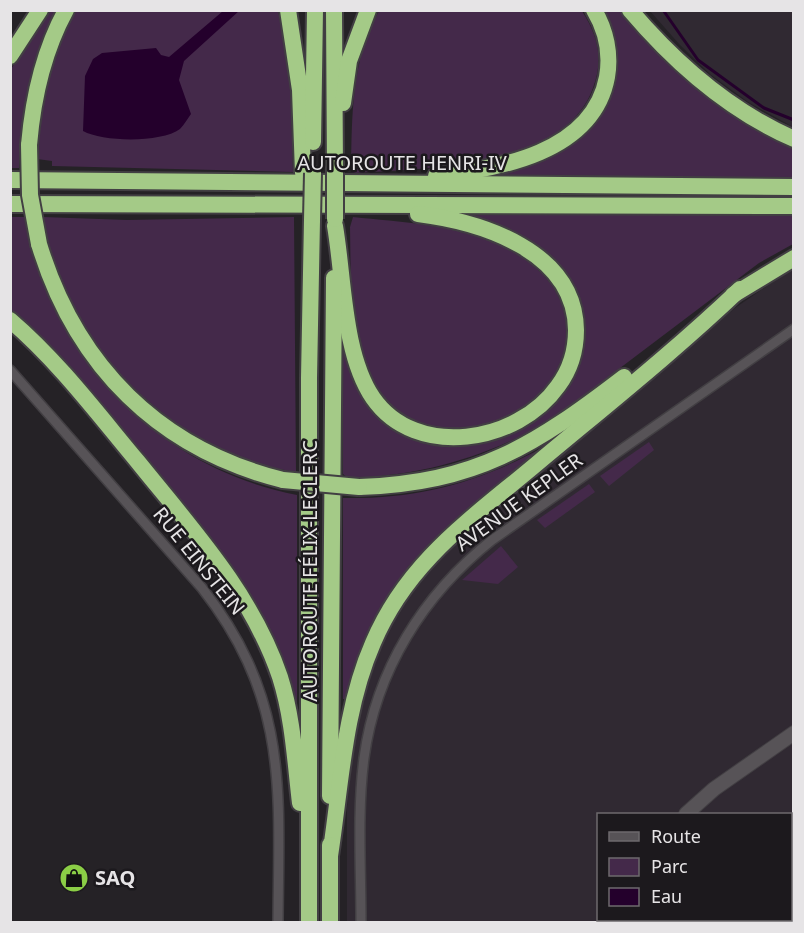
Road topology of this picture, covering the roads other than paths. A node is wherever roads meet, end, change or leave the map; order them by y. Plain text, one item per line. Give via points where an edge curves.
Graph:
1 (40, 10) edge
2 (66, 10) edge
3 (288, 10) edge
4 (315, 10) edge
5 (334, 10) edge
6 (368, 10) edge
7 (594, 10) edge
8 (630, 10) edge
9 (642, 10) edge
10 (10, 56) edge
11 (727, 99) junction
12 (794, 139) edge
13 (335, 165) junction
14 (308, 173) junction
15 (10, 180) edge
16 (362, 184) junction
17 (794, 187) edge
18 (10, 204) edge
19 (364, 206) junction
20 (794, 206) edge
21 (335, 222) junction
22 (794, 258) edge
23 (740, 290) junction
24 (10, 320) edge
25 (794, 329) edge
26 (10, 370) edge
27 (794, 733) edge
28 (687, 813) edge
29 (330, 856) junction
30 (309, 882) junction
31 (278, 922) edge
32 (309, 922) edge
33 (330, 922) edge
34 (361, 922) edge

1 - 10 highway
2 - 23 highway, bridge via 42,67 29,145 30,195 39,244 56,294 99,364 127,396 165,428 238,467 283,480 358,487 447,476 521,448 571,418
3 - 14 highway
4 - 14 highway
5 - 13 highway
6 - 13 highway via 349,61
7 - 16 highway via 606,40 606,81 592,111 569,134 541,151 495,167
8 - 11 highway via 682,66
9 - 11 highway via 676,51
11 - 12 highway
13 - 21 highway, bridge
14 - 30 highway, AUTOROUTE FÉLIX-LECLERC, bridge
15 - 16 highway, AUTOROUTE HENRI-IV
16 - 17 highway, AUTOROUTE HENRI-IV
18 - 19 highway
19 - 20 highway
19 - 21 highway via 442,217 481,228 526,249 554,273 572,304 576,335 569,366 546,399 502,426 456,438 423,435 391,417 368,390 354,357
21 - 29 highway, AUTOROUTE FÉLIX-LECLERC
22 - 23 highway
23 - 29 highway via 457,529 413,574 379,629 362,671 348,731
24 - 30 highway via 65,374 134,458 221,567 256,621 280,679 291,725
25 - 34 street, AVENUE KEPLER via 499,536 467,561 426,606 388,673 369,731 362,791
26 - 31 street, RUE EINSTEIN via 202,588 242,647 262,696 275,756 279,804
27 - 28 street via 714,789
29 - 33 highway, AUTOROUTE FÉLIX-LECLERC
30 - 32 highway, AUTOROUTE FÉLIX-LECLERC

